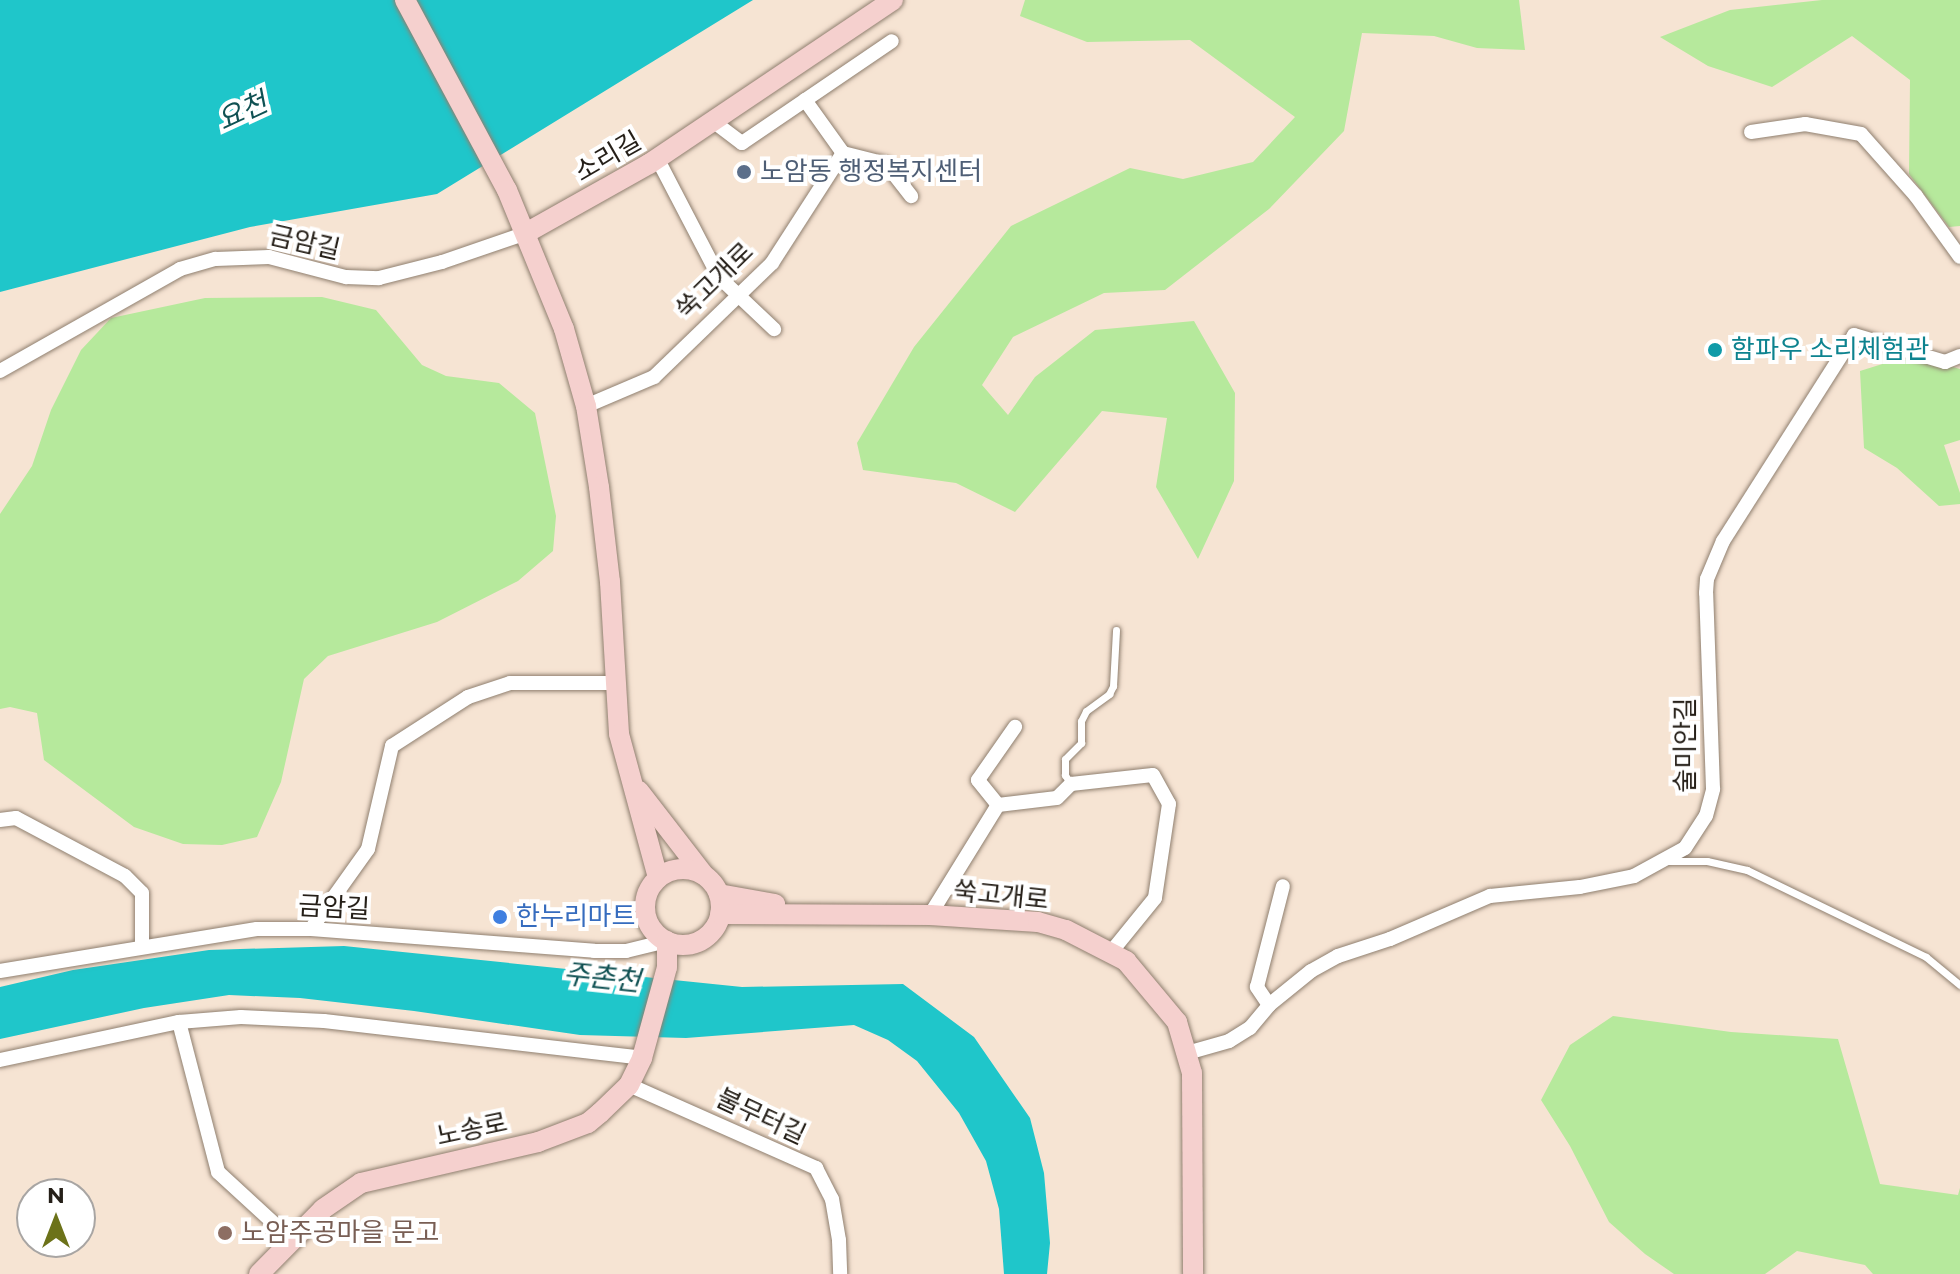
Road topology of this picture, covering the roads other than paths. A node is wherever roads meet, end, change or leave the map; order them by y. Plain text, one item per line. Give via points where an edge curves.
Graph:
1 (405, 0) edge
2 (893, 0) edge
3 (892, 41) dead end
4 (805, 100) junction
5 (714, 122) junction
6 (1751, 132) dead end
7 (843, 153) junction
8 (657, 158) junction
9 (911, 196) dead end
10 (526, 233) junction
11 (1960, 257) edge
12 (736, 295) junction
13 (774, 329) dead end
14 (1960, 356) edge
15 (0, 371) edge
16 (586, 406) junction
17 (1116, 630) dead end
18 (615, 683) junction
19 (1015, 727) dead end
20 (632, 782) junction
21 (1071, 784) junction
22 (998, 805) junction
23 (0, 820) edge
24 (1664, 861) junction
25 (704, 875) junction
26 (658, 878) junction
27 (1283, 886) dead end
28 (720, 904) junction
29 (930, 915) junction
30 (311, 929) junction
31 (667, 941) junction
32 (142, 945) junction
33 (1112, 951) junction
34 (0, 971) edge
35 (1960, 985) edge
36 (1269, 1005) junction
37 (179, 1022) junction
38 (1187, 1053) junction
39 (644, 1054) junction
40 (0, 1060) edge
41 (629, 1085) junction
42 (292, 1240) junction
43 (259, 1274) edge
44 (840, 1274) edge
45 (1193, 1274) edge

1 - 10 main road
2 - 5 main road, 소리길
3 - 4 street
4 - 5 street via 742,143
4 - 7 street
5 - 8 main road, 소리길
6 - 11 street via 1805,124 1861,134
7 - 9 street via 886,164
7 - 12 street, 쑥고개로 via 772,263
8 - 10 main road, 소리길
8 - 12 street via 719,277
10 - 15 street, 금암길 via 379,278 346,277 269,257 216,259 180,269
10 - 16 main road via 564,329
12 - 13 street
12 - 16 street, 쑥고개로 via 654,377
14 - 24 street, 술미안길 via 1945,362 1854,335 1723,541 1706,593 1715,775 1711,803 1685,848
16 - 18 main road via 610,582
17 - 21 lane via 1113,686 1081,721 1081,743 1065,759
18 - 20 main road via 619,734
18 - 30 street via 510,683 468,697 392,746 368,849
19 - 22 street via 978,780
20 - 25 main road
20 - 26 main road
21 - 22 street via 1057,798
21 - 33 street via 1153,775 1169,804 1155,898
22 - 29 street
23 - 32 street via 16,818 125,876 142,893
24 - 35 lane via 1707,861 1747,870 1926,957
24 - 36 street, 술미안길 via 1634,876 1580,887 1490,896 1338,956
25 - 26 main road via 680,869
25 - 28 main road
26 - 31 main road via 645,911 656,934
27 - 36 street via 1257,987
28 - 29 main road, 쑥고개로
28 - 31 main road via 714,930 704,939 680,945
29 - 33 main road, 쑥고개로 via 1038,922
30 - 31 street, 금암길 via 594,951 626,951
30 - 32 street, 금암길 via 257,929
31 - 39 main road, 노송로 via 667,967
32 - 34 street, 금암길
33 - 38 main road, 쑥고개로 via 1144,980 1177,1022
36 - 38 street, 술미안길 via 1250,1028 1229,1041
37 - 39 street via 241,1017 309,1020
37 - 40 street
37 - 42 street via 218,1172
38 - 45 main road, 쑥고개로 via 1195,1089
39 - 41 main road, 노송로
41 - 42 main road, 노송로 via 588,1123 538,1142 361,1183 336,1198
41 - 44 street, 불무터길 via 816,1168 832,1199
42 - 43 main road, 노송로

